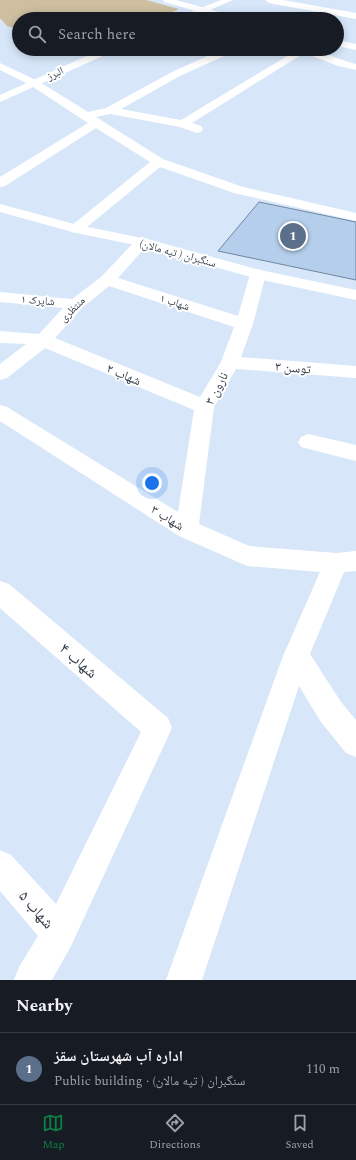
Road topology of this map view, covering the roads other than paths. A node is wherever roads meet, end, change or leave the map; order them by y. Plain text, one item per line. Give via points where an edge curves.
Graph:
1 (167, 0) edge
2 (229, 0) edge
3 (269, 0) edge
4 (201, 10) junction
5 (339, 10) joint
6 (197, 12) edge
7 (208, 12) edge
8 (356, 16) edge
9 (344, 44) edge
10 (356, 47) edge
11 (94, 56) edge
12 (216, 56) edge
13 (292, 56) edge
14 (321, 56) edge
15 (0, 66) edge
16 (356, 66) edge
17 (34, 83) junction
18 (0, 99) edge
19 (110, 111) junction
20 (91, 119) junction
21 (184, 124) junction
22 (200, 130) dead end
23 (158, 162) junction
24 (0, 184) edge
25 (0, 208) edge
26 (356, 217) edge
27 (76, 229) junction
28 (142, 242) junction
29 (258, 274) junction
30 (107, 280) junction
31 (356, 295) edge
32 (0, 296) edge
33 (76, 304) junction
34 (244, 324) junction
35 (0, 338) edge
36 (43, 340) junction
37 (230, 362) junction
38 (356, 372) edge
39 (0, 374) edge
40 (204, 408) junction
41 (0, 412) edge
42 (308, 442) dead end
43 (356, 454) edge
44 (187, 529) junction
45 (346, 562) edge
46 (0, 592) edge
47 (296, 656) junction
48 (356, 744) edge
49 (0, 866) edge
50 (59, 934) junction
51 (32, 980) edge
52 (184, 980) edge

1 - 4 street
2 - 4 street
3 - 5 street
4 - 6 street
4 - 7 street
5 - 8 street
9 - 10 street
11 - 17 street, البرز
12 - 19 street via 176,74
13 - 21 street
14 - 16 street
15 - 17 street
17 - 18 street, البرز
17 - 20 street
19 - 20 street
19 - 21 street
20 - 23 street
20 - 24 street
21 - 22 street
23 - 26 street via 238,190
23 - 27 street
25 - 27 street, سنگبران ( تپه مالان)
27 - 28 street, سنگبران ( تپه مالان)
28 - 29 street, سنگبران ( تپه مالان)
28 - 30 street, منتظری
29 - 31 street, سنگبران ( تپه مالان)
29 - 34 street, نارون ۳
30 - 33 street, منتظری
30 - 34 street, شهاب ۱
32 - 33 street, شاپرک ۱
33 - 36 street, منتظری
34 - 37 street, نارون ۳
35 - 36 street
36 - 39 street, منتظری
36 - 40 street, شهاب ۲
37 - 38 street, توسن ۳
37 - 40 street, نارون ۳
40 - 44 street, نارون ۳
41 - 44 street, شهاب ۳
42 - 43 street
44 - 45 street, شهاب ۳ via 247,556
45 - 47 street
46 - 50 street, شهاب ۴ via 158,728
47 - 48 street via 331,712
47 - 52 street
49 - 50 street, شهاب ۵
50 - 51 street

